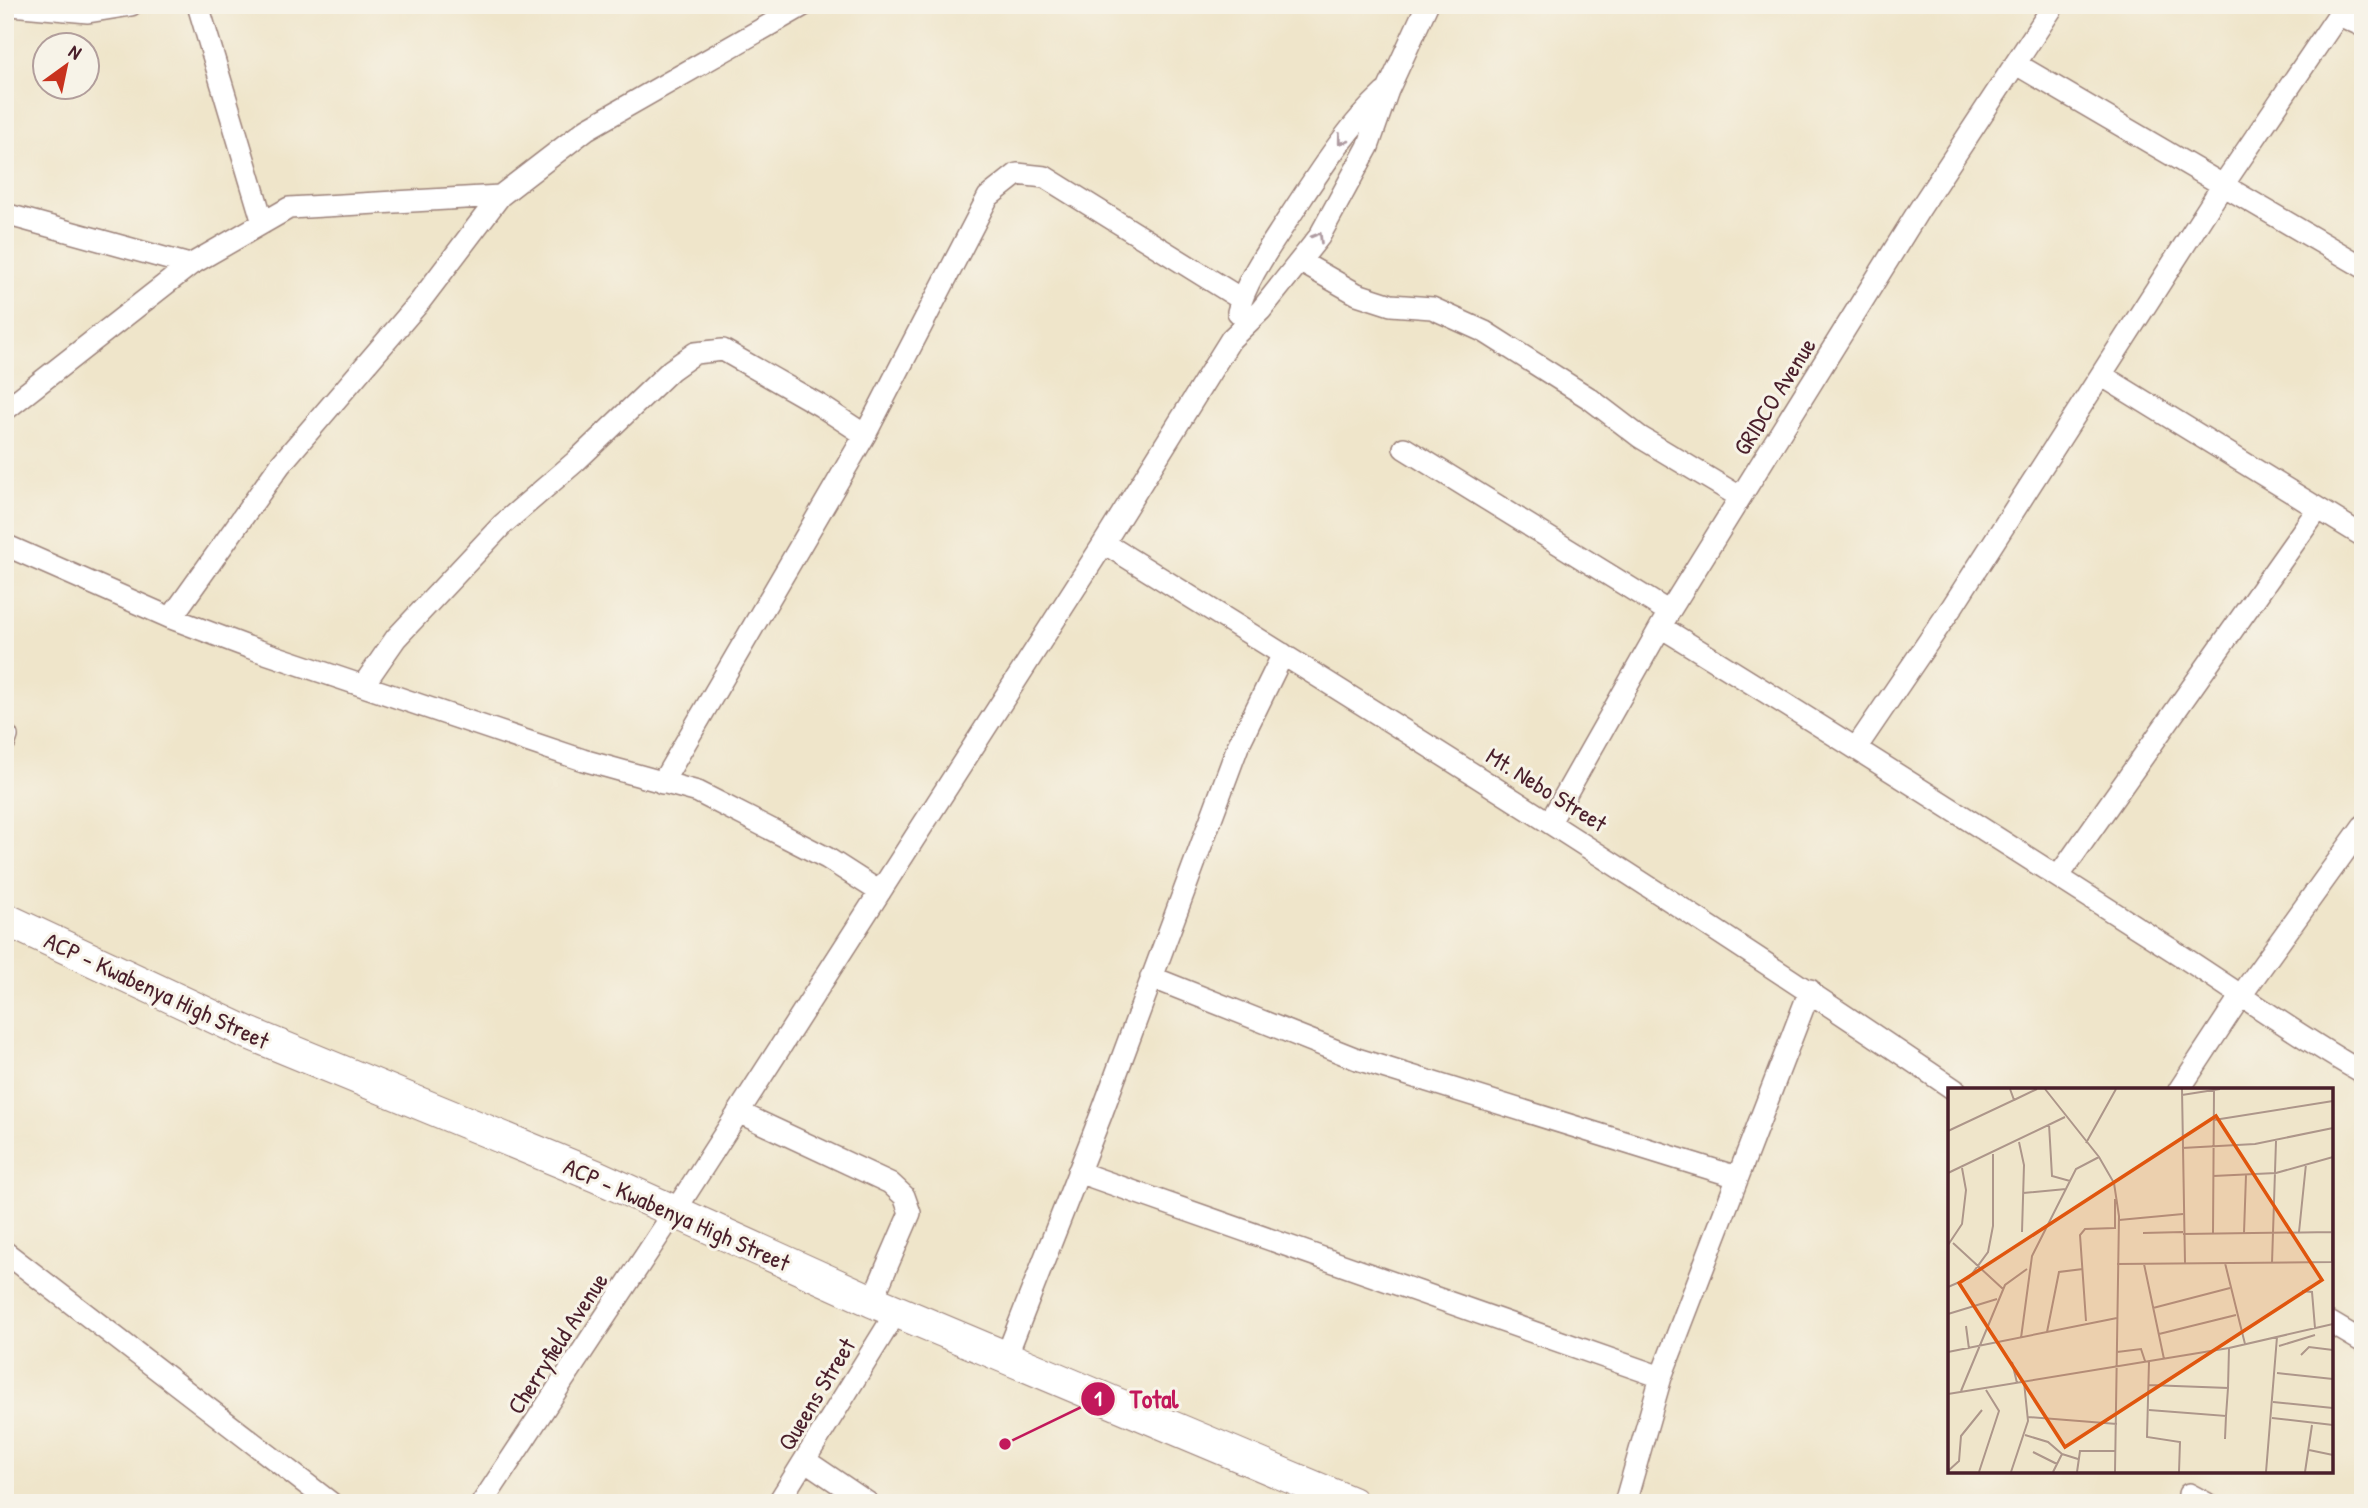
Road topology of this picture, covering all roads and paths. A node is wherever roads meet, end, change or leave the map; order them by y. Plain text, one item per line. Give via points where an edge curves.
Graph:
1 (11, 5) edge
2 (131, 5) edge
3 (198, 5) edge
4 (804, 5) edge
5 (1427, 5) edge
6 (2054, 5) edge
7 (2342, 10) edge
8 (2363, 26) edge
9 (2016, 64) junction
10 (1388, 90) junction
11 (2223, 185) junction
12 (500, 196) junction
13 (5, 214) edge
14 (263, 223) junction
15 (1301, 262) junction
16 (190, 265) junction
17 (2363, 267) edge
18 (1241, 299) junction
19 (1231, 338) junction
20 (2101, 375) junction
21 (5, 410) edge
22 (865, 435) junction
23 (1404, 448) dead end
24 (1740, 498) junction
25 (2318, 509) junction
26 (2363, 536) edge
27 (1104, 543) junction
28 (5, 545) edge
29 (171, 618) junction
30 (1665, 619) junction
31 (1283, 654) junction
32 (364, 684) junction
33 (1856, 748) junction
34 (662, 783) junction
35 (1550, 821) junction
36 (2363, 826) edge
37 (2058, 877) junction
38 (880, 892) junction
39 (5, 919) edge
40 (1151, 977) junction
41 (1810, 990) junction
42 (2242, 994) junction
43 (2363, 1073) edge
44 (1952, 1088) edge
45 (2180, 1088) edge
46 (738, 1112) junction
47 (1078, 1172) junction
48 (1737, 1177) junction
49 (675, 1211) junction
50 (5, 1252) edge
51 (884, 1306) junction
52 (2333, 1324) edge
53 (2363, 1342) edge
54 (1006, 1357) junction
55 (1661, 1377) junction
56 (806, 1461) junction
57 (331, 1503) edge
58 (482, 1503) edge
59 (778, 1503) edge
60 (867, 1503) edge
61 (1352, 1503) edge
62 (1625, 1503) edge

1 - 2 street via 88,12
3 - 14 street
4 - 12 street via 587,129
5 - 10 street
6 - 9 street, GRIDCO Avenue
7 - 8 street
7 - 11 street
9 - 11 street
9 - 24 street, GRIDCO Avenue via 1919,210
15 -> 10 street via 1367,147
10 -> 18 street via 1331,155 1266,252
11 - 17 street
11 - 20 street
12 - 14 street via 289,208
12 - 29 street via 418,304 280,465
13 - 16 street
14 - 16 street
15 - 19 street
15 - 24 street via 1357,294 1391,305 1432,308 1485,332
16 - 21 street
18 - 19 street
18 - 22 street via 1045,177 1017,174 988,197
19 - 27 street, Cherryfield Avenue
20 - 25 street
20 - 33 street
22 - 32 street via 723,350 695,353 503,524 396,638
22 - 34 street
23 - 30 street
24 - 30 street, GRIDCO Avenue
25 - 26 street
25 - 37 street
27 - 31 street, Mt. Nebo Street
27 - 38 street, Cherryfield Avenue
28 - 29 street
29 - 32 street
30 - 33 street
30 - 35 street, GRIDCO Avenue
31 - 35 street, Mt. Nebo Street
31 - 40 street via 1238,746
32 - 34 street
33 - 37 street
34 - 38 street via 728,805
35 - 41 street, Mt. Nebo Street
36 - 42 street
37 - 42 street
38 - 46 street, Cherryfield Avenue
39 - 49 main road, ACP - Kwabenya High Street via 246,1032
40 - 47 street
40 - 48 street via 1357,1059
41 - 44 street, Mt. Nebo Street
41 - 48 street
42 - 43 street
42 - 45 street
46 - 49 street, Cherryfield Avenue
46 - 51 street, Queens Street via 875,1174 904,1196 910,1213
47 - 54 street
47 - 55 street
48 - 55 street
49 - 51 main road, ACP - Kwabenya High Street
49 - 58 street, Cherryfield Avenue
50 - 57 street
51 - 54 main road, ACP - Kwabenya High Street
51 - 56 street, Queens Street
52 - 53 street
54 - 61 main road, ACP - Kwabenya High Street
55 - 62 street
56 - 59 street, Queens Street
56 - 60 street

